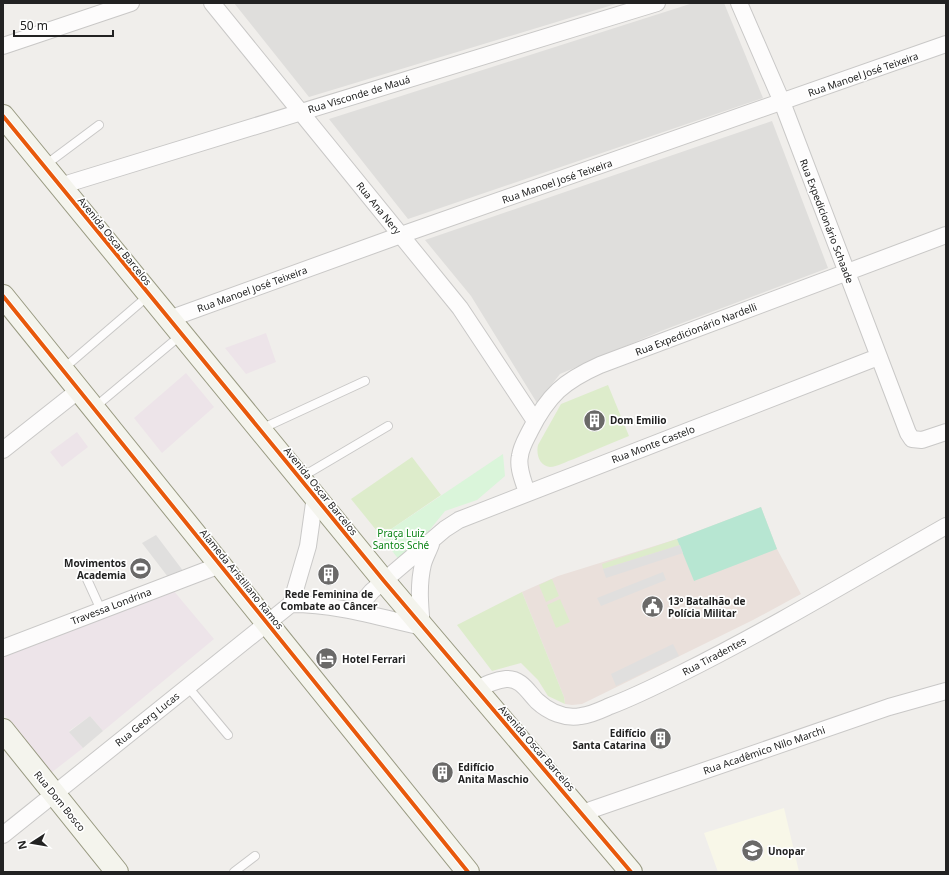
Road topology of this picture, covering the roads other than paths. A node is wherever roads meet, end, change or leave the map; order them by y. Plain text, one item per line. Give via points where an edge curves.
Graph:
1 (131, 3) edge
2 (212, 3) edge
3 (658, 3) edge
4 (739, 3) edge
5 (946, 44) edge
6 (3, 46) edge
7 (782, 102) junction
8 (301, 112) junction
9 (3, 116) edge
10 (99, 125) dead end
11 (44, 166) junction
12 (60, 186) junction
13 (401, 235) junction
14 (946, 235) edge
15 (846, 272) junction
16 (149, 295) junction
17 (3, 296) edge
18 (175, 327) junction
19 (878, 357) junction
20 (62, 369) junction
21 (365, 381) dead end
22 (79, 390) junction
23 (94, 408) junction
24 (535, 421) junction
25 (388, 426) dead end
26 (260, 430) junction
27 (946, 432) edge
28 (3, 450) edge
29 (299, 478) junction
30 (527, 492) junction
31 (315, 496) junction
32 (946, 526) edge
33 (433, 539) junction
34 (220, 564) junction
35 (86, 577) dead end
36 (384, 581) junction
37 (291, 604) junction
38 (101, 610) junction
39 (355, 611) junction
40 (267, 623) junction
41 (422, 627) junction
42 (3, 648) edge
43 (188, 687) junction
44 (475, 690) junction
45 (946, 690) edge
46 (3, 730) edge
47 (228, 735) dead end
48 (54, 794) junction
49 (582, 813) junction
50 (3, 835) edge
51 (255, 856) dead end
52 (465, 871) edge
53 (117, 872) edge
54 (234, 872) edge
55 (631, 872) edge

1 - 6 street
2 - 8 street, Rua Ana Nery
3 - 8 street, Rua Visconde de Mauá
4 - 7 street, Rua Expedicionário Schaade
5 - 7 street, Rua Manoel José Teixeira
7 - 13 street, Rua Manoel José Teixeira
7 - 15 street, Rua Expedicionário Schaade
8 - 12 street, Rua Visconde de Mauá
8 - 13 street, Rua Ana Nery
9 - 11 main road, Avenida Oscar Barcelos
10 - 11 lane
11 - 12 main road, Avenida Oscar Barcelos
12 - 16 main road, Avenida Oscar Barcelos
13 - 18 street, Rua Manoel José Teixeira
13 - 24 street, Rua Ana Nery via 460,308
14 - 15 street, Rua Expedicionário Nardelli
15 - 19 street, Rua Expedicionário Schaade
15 - 24 street, Rua Expedicionário Nardelli via 585,372 560,388
16 - 18 main road, Avenida Oscar Barcelos
16 - 20 lane
17 - 20 main road, Alameda Aristiliano Ramos
18 - 23 lane
18 - 26 main road, Avenida Oscar Barcelos
19 - 27 street, Rua Expedicionário Schaade via 912,439 922,440
19 - 30 street, Rua Monte Castelo
20 - 22 main road, Alameda Aristiliano Ramos
21 - 26 lane
22 - 23 main road, Alameda Aristiliano Ramos
22 - 28 street
23 - 34 main road, Alameda Aristiliano Ramos
24 - 30 street, Rua Expedicionário Nardelli via 519,458
25 - 29 lane
26 - 29 main road, Avenida Oscar Barcelos
29 - 31 main road, Avenida Oscar Barcelos
30 - 33 street, Rua Monte Castelo via 452,523
31 - 36 main road, Avenida Oscar Barcelos
31 - 37 street via 308,546
32 - 44 street, Rua Tiradentes via 715,657 602,710 568,717 555,713 537,701 524,686 508,679
33 - 36 street, Rua Monte Castelo
33 - 41 street, Rua Monte Castelo via 423,562 420,579
34 - 38 street, Travessa Londrina
34 - 40 main road, Alameda Aristiliano Ramos
35 - 38 lane
36 - 39 street, Rua Monte Castelo
36 - 41 main road, Avenida Oscar Barcelos
37 - 39 street via 315,604
37 - 40 street, Rua Georg Lucas
38 - 42 street, Travessa Londrina
39 - 41 street
40 - 43 street, Rua Georg Lucas
40 - 52 main road, Alameda Aristiliano Ramos
41 - 44 main road, Avenida Oscar Barcelos
43 - 47 lane
43 - 48 street, Rua Georg Lucas
44 - 49 main road, Avenida Oscar Barcelos
45 - 49 street, Rua Acadêmico Nilo Marchi via 888,707
46 - 48 main road, Rua Dom Bosco
48 - 50 street, Rua Georg Lucas
48 - 53 main road, Rua Dom Bosco
49 - 55 main road, Avenida Oscar Barcelos
51 - 54 lane

